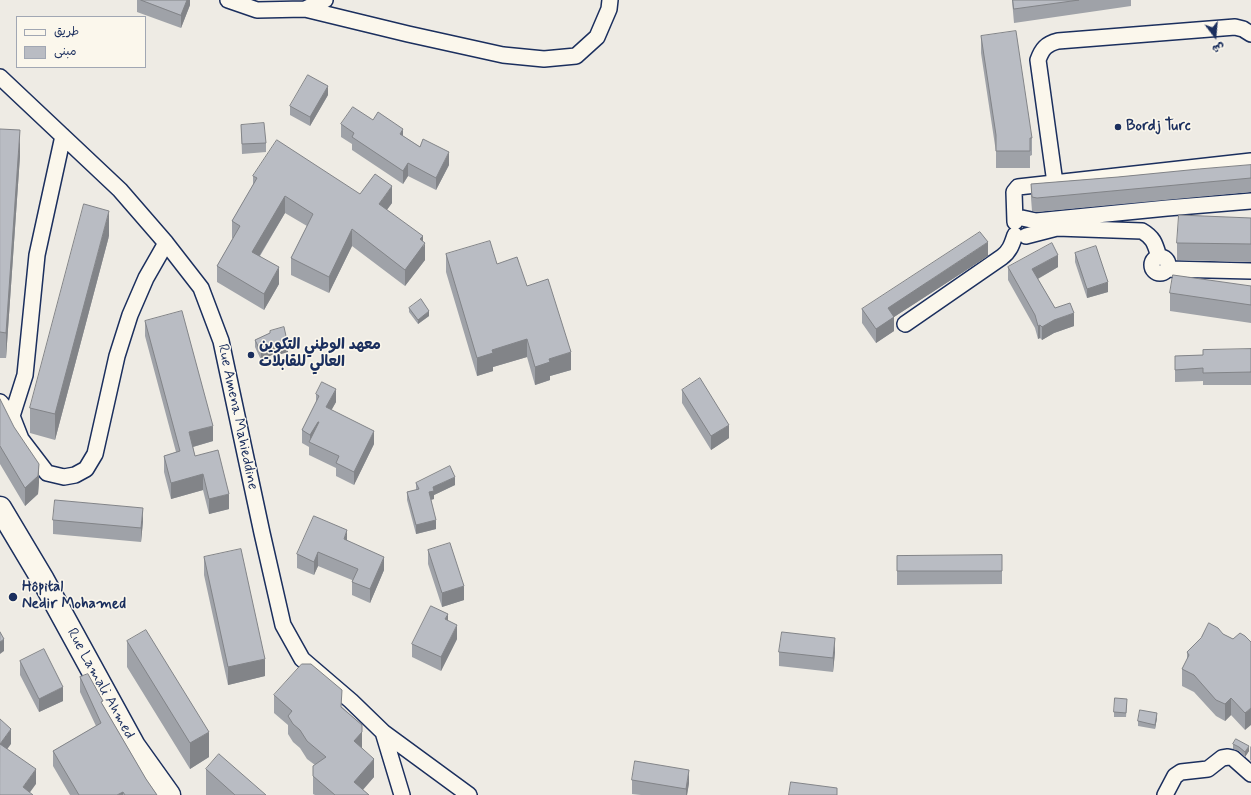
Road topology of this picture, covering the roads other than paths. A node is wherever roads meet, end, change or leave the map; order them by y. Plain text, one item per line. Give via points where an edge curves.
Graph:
1 (228, 0) edge
2 (325, 0) edge
3 (610, 0) edge
4 (305, 9) junction
5 (1251, 34) edge
6 (0, 78) edge
7 (63, 136) junction
8 (1251, 161) edge
9 (1055, 183) junction
10 (1251, 202) edge
11 (1020, 228) junction
12 (166, 243) junction
13 (1251, 271) edge
14 (904, 324) dead end
15 (0, 402) edge
16 (12, 416) junction
17 (0, 508) edge
18 (383, 732) junction
19 (1251, 774) edge
20 (169, 795) edge
21 (402, 795) edge
22 (469, 795) edge
23 (1165, 795) edge

1 - 4 street via 257,10
2 - 4 street
3 - 4 street via 609,10 597,37 576,56 544,59 503,55
5 - 9 street via 1235,27 1058,42 1044,48 1038,60
6 - 7 street, Rue Amena Mahieddine
7 - 12 street, Rue Amena Mahieddine via 120,190
7 - 16 street via 38,255 25,375
8 - 9 street
9 - 11 street via 1018,187 1014,192
10 - 11 street via 1036,221
11 - 13 street via 1142,231 1156,244 1164,263
11 - 14 street via 1012,246 1002,257
12 - 16 street via 146,278 130,315 117,356 95,454 86,469 64,477 47,473 21,438
12 - 18 street, Rue Amena Mahieddine via 201,288 221,341 283,624 302,659
15 - 16 street
17 - 20 main road, Rue Lamali Ahmed via 43,580 134,746
18 - 21 street, Rue Amena Mahieddine
18 - 22 street
19 - 23 street via 1233,758 1222,758 1208,769 1181,772

